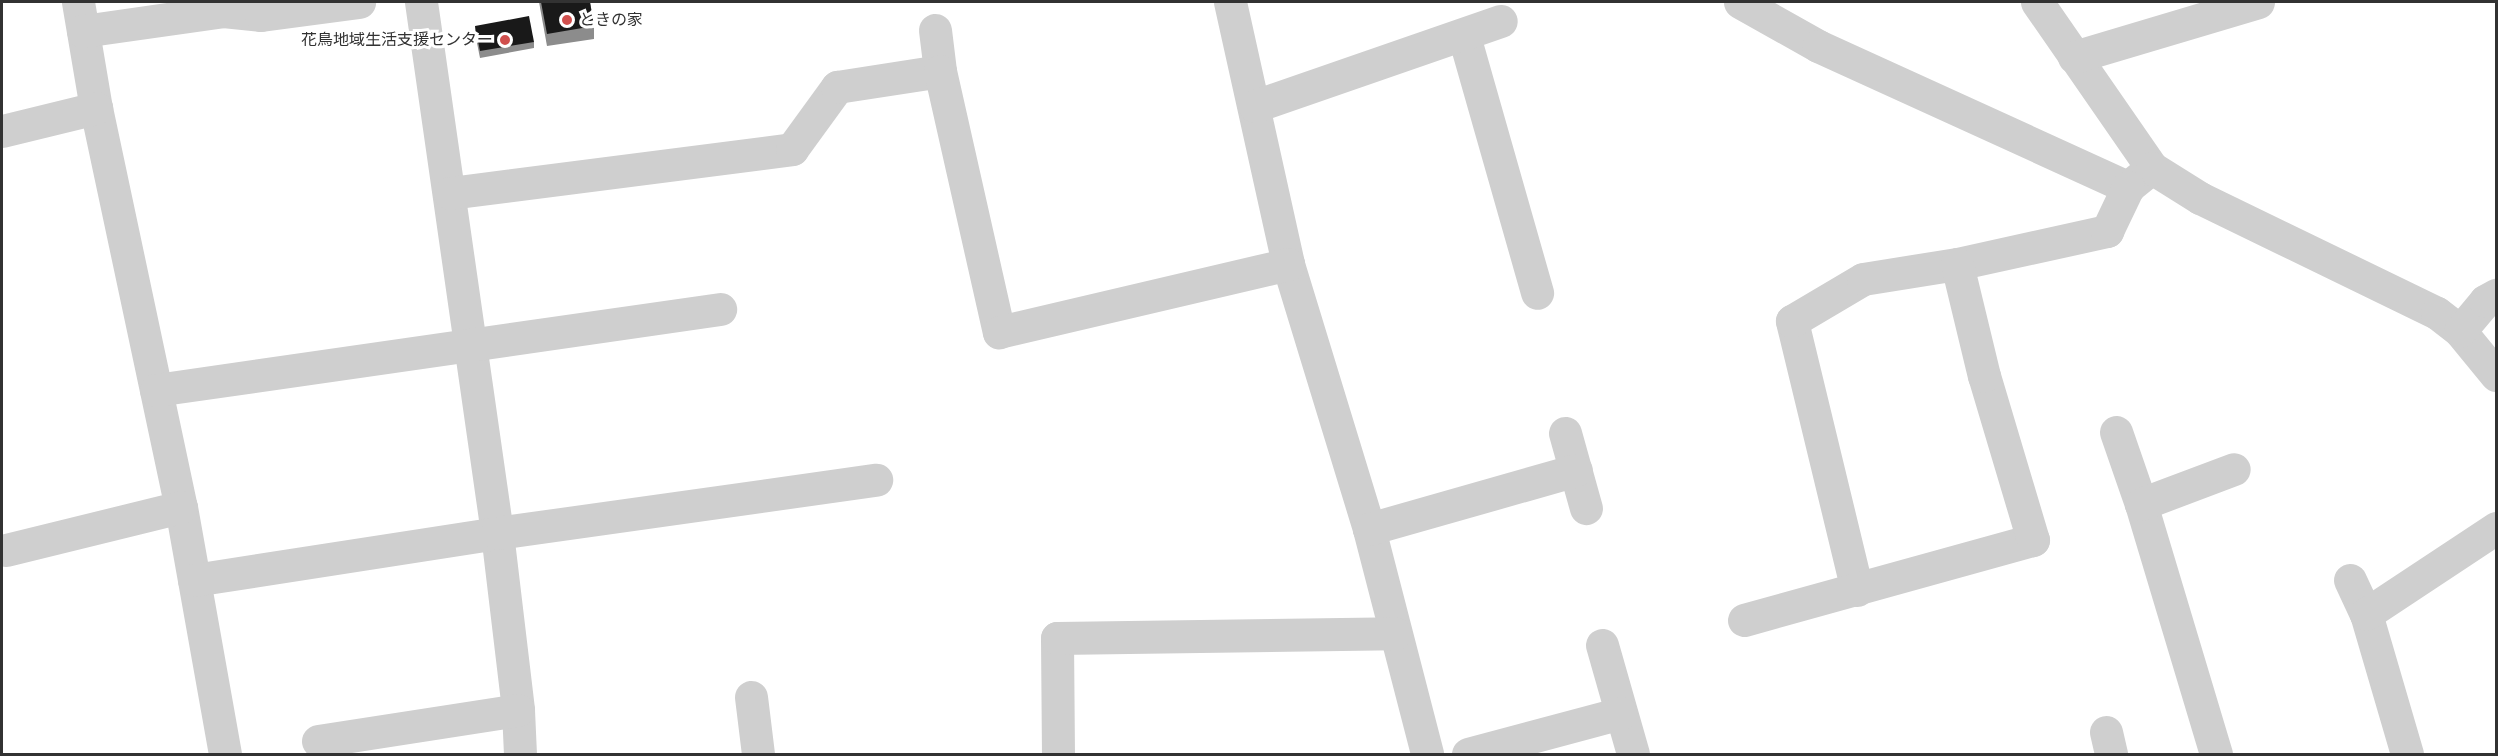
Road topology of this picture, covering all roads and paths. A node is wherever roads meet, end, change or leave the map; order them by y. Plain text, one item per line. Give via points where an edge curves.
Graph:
1 (359, 2) edge
2 (421, 2) edge
3 (1230, 2) edge
4 (1740, 2) edge
5 (2037, 2) edge
6 (2258, 2) edge
7 (80, 16) edge
8 (1500, 21) dead end
9 (935, 30) dead end
10 (1464, 36) junction
11 (2074, 57) junction
12 (940, 71) junction
13 (1255, 106) junction
14 (96, 108) junction
15 (2, 131) edge
16 (2140, 177) junction
17 (450, 193) junction
18 (1288, 264) junction
19 (1957, 264) junction
20 (1537, 293) dead end
21 (2496, 295) edge
22 (720, 309) dead end
23 (2460, 331) junction
24 (471, 344) junction
25 (2496, 375) edge
26 (156, 390) junction
27 (2116, 432) dead end
28 (1565, 433) dead end
29 (2234, 469) dead end
30 (1576, 470) junction
31 (876, 480) dead end
32 (2141, 504) junction
33 (181, 507) junction
34 (1586, 508) dead end
35 (2496, 528) edge
36 (1369, 529) junction
37 (497, 533) junction
38 (6, 550) dead end
39 (194, 580) junction
40 (2350, 580) dead end
41 (1857, 590) junction
42 (2366, 614) junction
43 (1744, 620) dead end
44 (1395, 633) junction
45 (1602, 645) dead end
46 (751, 697) dead end
47 (518, 710) junction
48 (1621, 713) junction
49 (318, 741) dead end
50 (225, 754) edge
51 (520, 754) edge
52 (758, 754) edge
53 (1058, 754) edge
54 (1427, 754) edge
55 (1468, 754) edge
56 (1633, 754) edge
57 (2216, 754) edge
58 (2407, 754) edge

1 - 7 street via 261,15 223,11
2 - 17 street
3 - 13 street
4 - 16 street via 1818,46
5 - 11 street
6 - 11 street
7 - 14 street
8 - 10 street
9 - 12 street
10 - 13 street
10 - 20 street
11 - 16 street
12 - 17 street via 837,87 792,149
12 - 18 street via 999,332
13 - 18 street
14 - 15 street
14 - 26 street
16 - 19 street via 2107,231
16 - 23 street via 2200,198 2437,313
17 - 24 street
18 - 36 street
19 - 41 street via 1863,279 1792,321
19 - 41 street via 1984,376 2033,540
21 - 23 street via 2485,301
22 - 24 street
23 - 25 street
24 - 26 street
24 - 37 street
26 - 33 street
27 - 32 street
28 - 30 street
29 - 32 street
30 - 34 street
30 - 36 street
31 - 37 street
32 - 57 street
33 - 38 street
33 - 39 street
35 - 42 street
36 - 44 street
37 - 39 street
37 - 47 street
39 - 50 street
40 - 42 street
41 - 43 street
42 - 58 street
44 - 53 street via 1056,638
44 - 54 street
45 - 48 street
46 - 52 street
47 - 49 street
47 - 51 street
48 - 55 street
48 - 56 street

